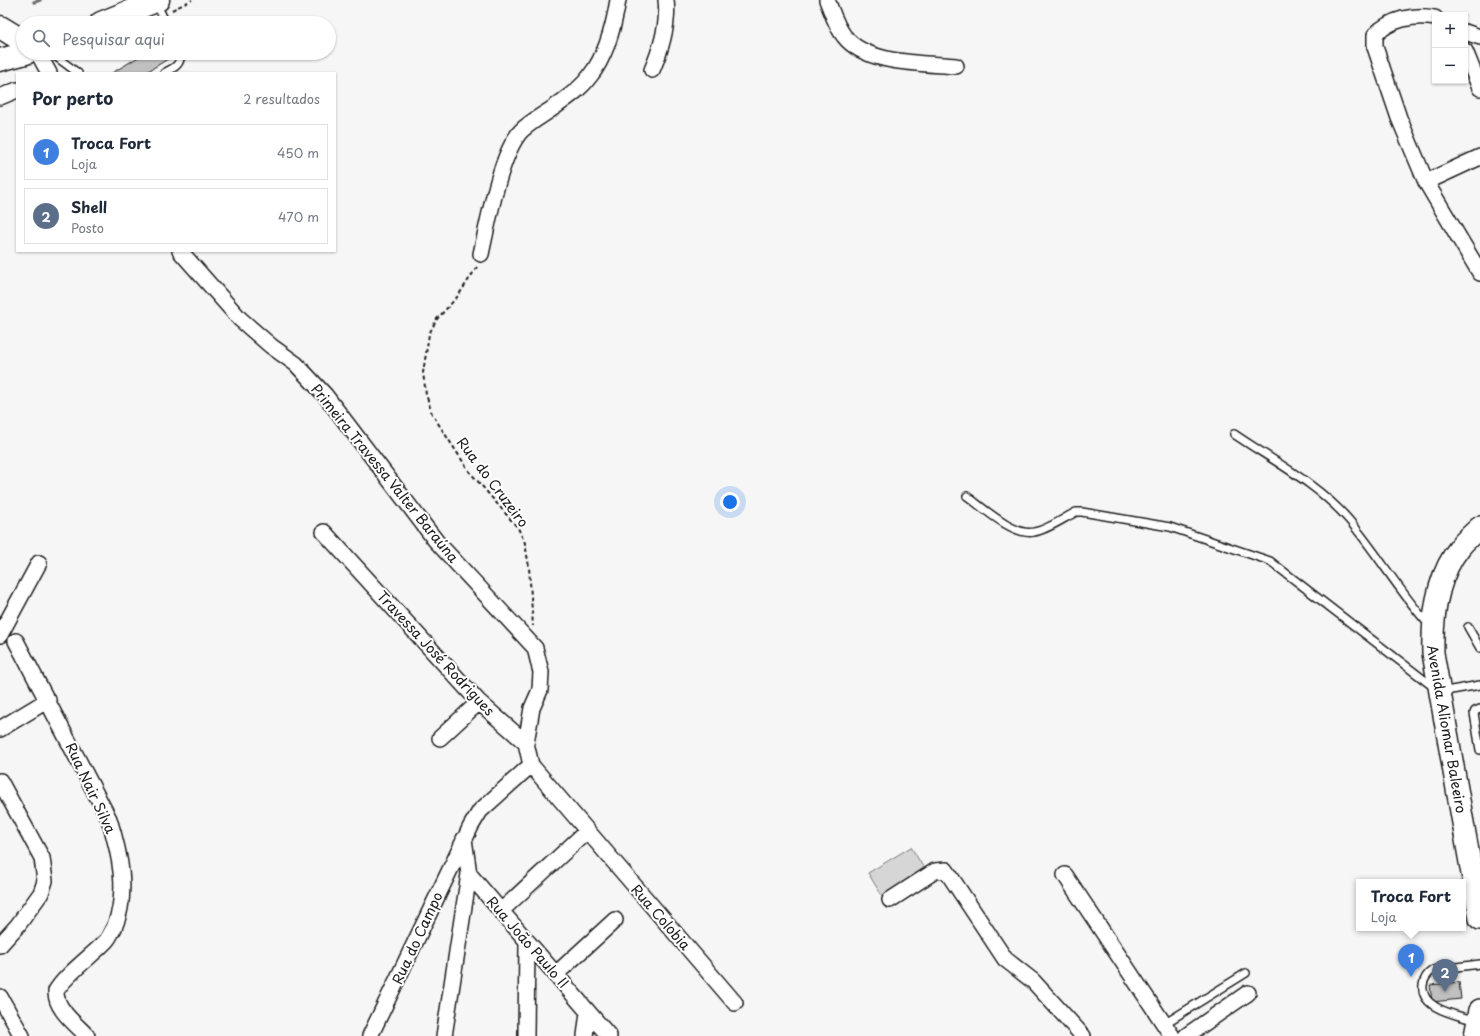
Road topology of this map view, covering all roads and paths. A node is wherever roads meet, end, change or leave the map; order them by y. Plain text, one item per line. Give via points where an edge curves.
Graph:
1 (618, 0) edge
2 (666, 0) edge
3 (827, 0) edge
4 (157, 1) edge
5 (119, 16) edge
6 (163, 16) edge
7 (1432, 17) edge
8 (0, 27) edge
9 (1468, 33) edge
10 (1480, 37) edge
11 (16, 41) edge
12 (16, 54) edge
13 (16, 57) edge
14 (1468, 58) edge
15 (0, 60) edge
16 (37, 60) edge
17 (60, 60) edge
18 (180, 60) edge
19 (0, 66) edge
20 (956, 66) dead end
21 (652, 70) dead end
22 (48, 72) edge
23 (77, 72) edge
24 (166, 72) edge
25 (1480, 88) edge
26 (16, 90) edge
27 (0, 97) edge
28 (1480, 157) edge
29 (1426, 182) junction
30 (181, 252) edge
31 (481, 254) joint
32 (1480, 273) edge
33 (1234, 434) dead end
34 (967, 496) dead end
35 (1480, 527) edge
36 (324, 532) dead end
37 (39, 563) dead end
38 (1468, 627) dead end
39 (1432, 628) junction
40 (0, 635) edge
41 (16, 642) dead end
42 (535, 648) junction
43 (1480, 648) edge
44 (1480, 685) edge
45 (1440, 692) junction
46 (48, 700) junction
47 (479, 702) junction
48 (1480, 708) edge
49 (0, 728) edge
50 (440, 738) dead end
51 (526, 742) junction
52 (1480, 750) edge
53 (531, 765) junction
54 (0, 781) edge
55 (587, 831) junction
56 (464, 839) junction
57 (469, 874) junction
58 (1065, 875) dead end
59 (890, 900) dead end
60 (501, 911) junction
61 (1480, 919) edge
62 (615, 920) dead end
63 (527, 944) junction
64 (0, 945) edge
65 (1480, 964) edge
66 (1246, 973) dead end
67 (556, 974) junction
68 (1248, 993) dead end
69 (0, 997) edge
70 (735, 1003) dead end
71 (588, 1012) junction
72 (1477, 1023) edge
73 (1168, 1030) edge
74 (22, 1036) edge
75 (87, 1036) edge
76 (370, 1036) edge
77 (444, 1036) edge
78 (526, 1036) edge
79 (585, 1036) edge
80 (609, 1036) edge
81 (1083, 1036) edge
82 (1186, 1036) edge

1 - 31 street via 611,32 590,76 576,92 522,130 512,145 494,196
2 - 21 street via 661,48
3 - 20 street via 843,36 862,51 884,59
4 - 5 main road
4 - 6 lane
7 - 29 street via 1409,17 1382,28 1375,35 1375,47 1399,118
8 - 11 main road
9 - 10 street
12 - 15 main road
13 - 19 street
14 - 25 street
16 - 22 street
17 - 23 lane
18 - 24 lane via 176,66
26 - 27 street
28 - 29 street
29 - 32 street
30 - 42 street, Primeira Travessa Valter Baraúna via 240,319 296,364 325,395 436,541
31 - 42 path, Rua do Cruzeiro via 476,270 437,319 429,334 423,373 432,414 469,471 518,528 525,543
33 - 39 lane via 1309,485 1348,519 1414,608
34 - 45 lane via 1006,525 1020,530 1034,533 1076,512 1082,512 1170,527 1270,561
35 - 39 main road, Avenida Aliomar Baleeiro via 1460,547 1442,579
36 - 47 street, Travessa José Rodrigues
37 - 40 street
38 - 43 lane
39 - 45 main road, Avenida Aliomar Baleeiro via 1432,653
41 - 46 street, Rua Nair Silva
42 - 51 street, Primeira Travessa Valter Baraúna via 541,672 540,690 532,708
44 - 45 lane
45 - 61 main road, Avenida Aliomar Baleeiro
46 - 49 street
46 - 75 street, Rua Nair Silva via 109,819 122,876 117,921 108,939 56,991 57,1002
47 - 50 street
47 - 51 street, Travessa José Rodrigues
48 - 52 lane via 1474,713
51 - 53 street
53 - 55 street
53 - 56 street, Rua do Campo via 480,811
54 - 64 street via 42,858 45,881 42,893
55 - 60 street
55 - 70 street, Rua Colobia
56 - 57 street
56 - 76 street, Rua do Campo
57 - 60 street, Rua João Paulo II
57 - 77 street
58 - 73 street
59 - 81 street via 935,871 946,870 1005,959 1033,981
60 - 63 street, Rua João Paulo II
62 - 67 street
63 - 67 street, Rua João Paulo II
63 - 78 street
65 - 72 lane via 1432,970 1427,974 1422,988 1424,996 1433,1006
66 - 73 lane
67 - 71 street, Rua João Paulo II
68 - 82 street
69 - 74 street
71 - 79 street
71 - 80 street, Rua João Paulo II

